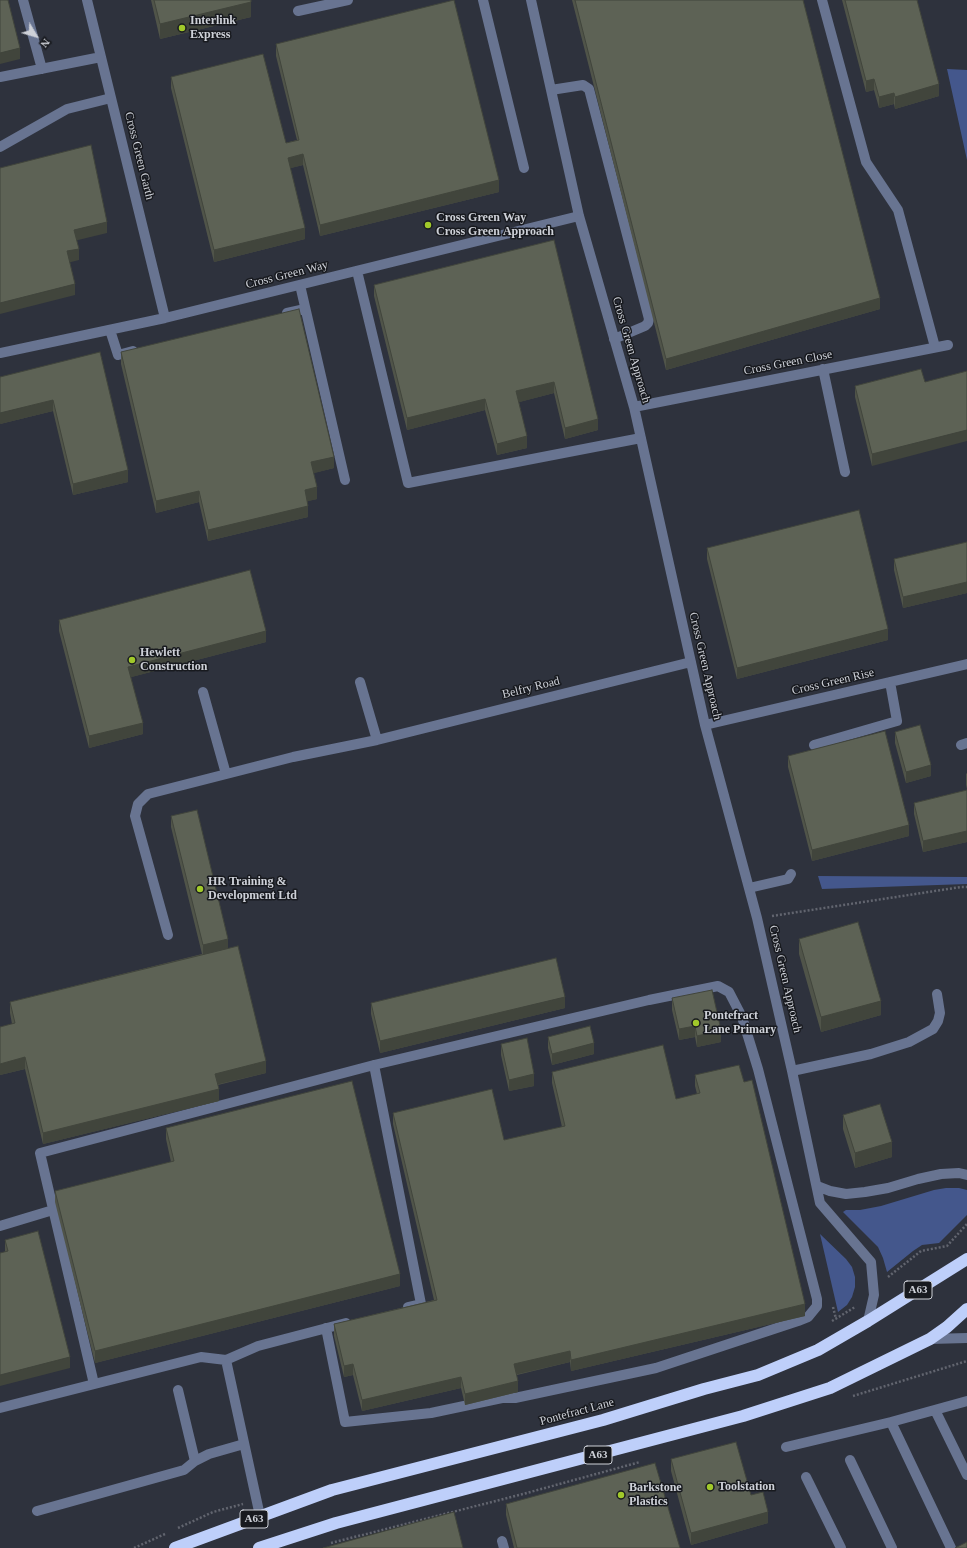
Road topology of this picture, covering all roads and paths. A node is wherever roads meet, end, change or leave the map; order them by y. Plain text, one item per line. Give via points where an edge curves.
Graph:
1 (23, 0) edge
2 (87, 0) edge
3 (348, 0) edge
4 (483, 0) edge
5 (531, 0) edge
6 (822, 0) edge
7 (298, 11) dead end
8 (101, 57) junction
9 (42, 70) junction
10 (0, 77) edge
11 (551, 90) junction
12 (111, 98) junction
13 (0, 147) edge
14 (524, 168) dead end
15 (579, 216) junction
16 (357, 271) junction
17 (300, 285) junction
18 (305, 309) junction
19 (280, 315) edge
20 (166, 318) junction
21 (110, 330) junction
22 (614, 339) junction
23 (948, 345) dead end
24 (935, 347) junction
25 (141, 349) edge
26 (0, 353) edge
27 (823, 369) junction
28 (634, 407) junction
29 (641, 438) junction
30 (845, 472) dead end
31 (345, 480) dead end
32 (691, 662) junction
33 (967, 664) edge
34 (360, 682) dead end
35 (890, 682) junction
36 (203, 692) dead end
37 (705, 725) junction
38 (377, 740) junction
39 (814, 745) dead end
40 (226, 774) junction
41 (791, 874) dead end
42 (967, 887) edge
43 (749, 888) junction
44 (757, 918) junction
45 (168, 935) dead end
46 (937, 994) dead end
47 (374, 1065) junction
48 (792, 1071) junction
49 (967, 1175) edge
50 (817, 1186) junction
51 (53, 1210) junction
52 (0, 1226) edge
53 (967, 1259) edge
54 (399, 1309) edge
55 (967, 1309) edge
56 (355, 1321) edge
57 (868, 1321) junction
58 (326, 1328) junction
59 (967, 1338) edge
60 (930, 1339) junction
61 (226, 1360) junction
62 (94, 1384) junction
63 (178, 1390) dead end
64 (967, 1401) edge
65 (0, 1408) edge
66 (935, 1410) junction
67 (891, 1422) junction
68 (244, 1444) junction
69 (786, 1447) dead end
70 (850, 1460) dead end
71 (195, 1461) junction
72 (967, 1475) edge
73 (806, 1477) dead end
74 (37, 1511) dead end
75 (260, 1516) junction
76 (175, 1548) edge
77 (259, 1548) edge
78 (841, 1548) edge
79 (892, 1548) edge
80 (951, 1548) edge

1 - 9 street
2 - 8 street, Cross Green Garth
3 - 7 street
4 - 14 street
5 - 11 street, Cross Green Approach
6 - 24 street via 866,162 898,210
8 - 9 street
8 - 12 street, Cross Green Garth
9 - 10 street
11 - 15 street, Cross Green Approach
11 - 22 street via 583,85 588,89 649,319 645,326
12 - 13 street via 67,109
12 - 20 street, Cross Green Garth
15 - 16 street, Cross Green Way
15 - 22 street, Cross Green Approach
16 - 17 street, Cross Green Way
16 - 29 street via 408,483
17 - 18 street
17 - 20 street, Cross Green Way
18 - 19 street
18 - 31 street
20 - 21 street, Cross Green Way
21 - 25 street via 118,355
21 - 26 street, Cross Green Way
22 - 28 street, Cross Green Approach
23 - 24 street, Cross Green Close
24 - 27 street, Cross Green Close
27 - 28 street, Cross Green Close
27 - 30 street
28 - 29 street, Cross Green Approach
29 - 32 street, Cross Green Approach
32 - 37 street, Cross Green Approach
32 - 38 street, Belfry Road
33 - 35 street, Cross Green Rise
34 - 38 street
35 - 37 street, Cross Green Rise
35 - 39 street via 897,721
36 - 40 street
37 - 43 street, Cross Green Approach
38 - 40 street, Belfry Road via 293,756
40 - 45 street, Belfry Road via 148,794 138,804 135,816
41 - 43 street via 788,879
42 - 44 path
43 - 44 street, Cross Green Approach
44 - 48 street, Cross Green Approach
46 - 48 street via 940,1013 938,1021 933,1029 909,1042 870,1054
47 - 51 street via 40,1153
47 - 54 street via 421,1304
47 - 58 street via 718,986 729,992 742,1017 758,1069 817,1306 808,1317 798,1321 656,1368 431,1413 345,1422
48 - 50 street, Cross Green Approach
49 - 50 street via 940,1174 888,1188 846,1194
50 - 57 street, Cross Green Approach via 820,1203 871,1262 874,1295
51 - 52 street
51 - 62 street
53 - 57 highway, Pontefract Lane / A63
55 - 60 highway, A63 via 947,1328
56 - 58 street
57 - 75 highway, Pontefract Lane / A63 via 818,1350 758,1375 603,1420 332,1490
58 - 61 street via 258,1346
59 - 60 street
60 - 77 highway, A63 via 830,1388 743,1416 336,1523
61 - 62 street via 201,1357
61 - 68 street
62 - 65 street
63 - 71 street
64 - 66 street
66 - 67 street
66 - 72 street
67 - 69 street
67 - 80 street
68 - 71 street via 209,1454
68 - 75 street
70 - 79 street
71 - 74 street via 184,1470
73 - 78 street
75 - 76 highway, Pontefract Lane / A63

